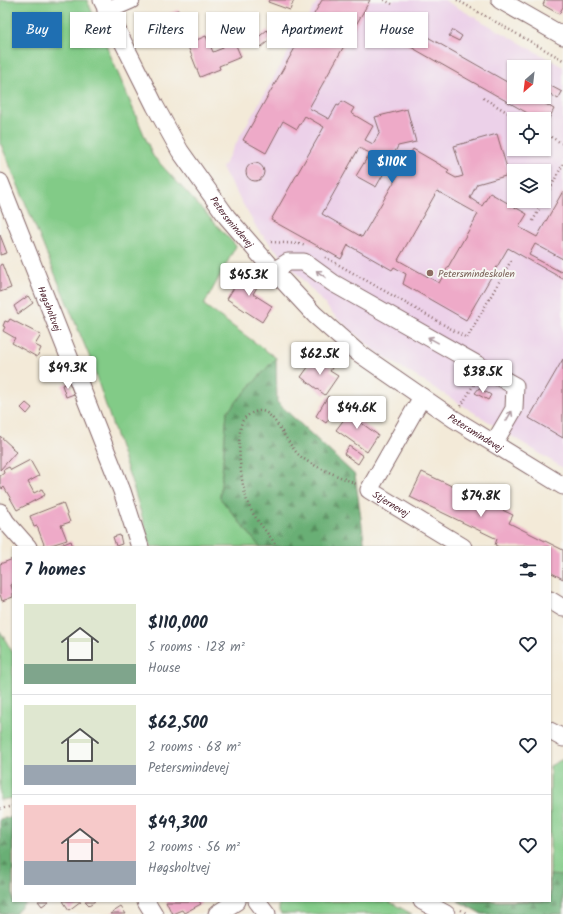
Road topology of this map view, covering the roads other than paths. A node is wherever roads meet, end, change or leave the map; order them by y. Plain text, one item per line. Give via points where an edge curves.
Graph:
1 (131, 0) edge
2 (500, 0) edge
3 (104, 5) edge
4 (563, 36) edge
5 (0, 182) edge
6 (274, 271) junction
7 (422, 397) junction
8 (494, 444) junction
9 (563, 486) edge
10 (2, 520) edge
11 (27, 546) edge
12 (140, 546) edge
13 (461, 546) edge
14 (551, 601) edge
15 (563, 608) edge
16 (551, 732) edge
17 (563, 738) edge
18 (147, 902) edge
19 (235, 902) edge
20 (258, 902) edge
21 (424, 902) edge
22 (154, 914) edge
23 (217, 914) edge
24 (267, 914) edge
25 (446, 914) edge

1 - 3 street
2 - 4 street
3 - 6 street, Petersmindevej via 155,106 187,161 226,217
5 - 12 street, Høgsholtvej via 122,491
6 - 7 street, Petersmindevej via 315,315 357,352
8 -> 6 street via 514,409 515,386 333,284 304,262 288,262
7 - 8 street, Petersmindevej
7 - 13 street, Stjernevej via 369,490
8 - 9 street, Petersmindevej
10 - 11 street
14 - 15 street
16 - 17 street
18 - 22 street
19 - 23 street
20 - 24 street
21 - 25 street

